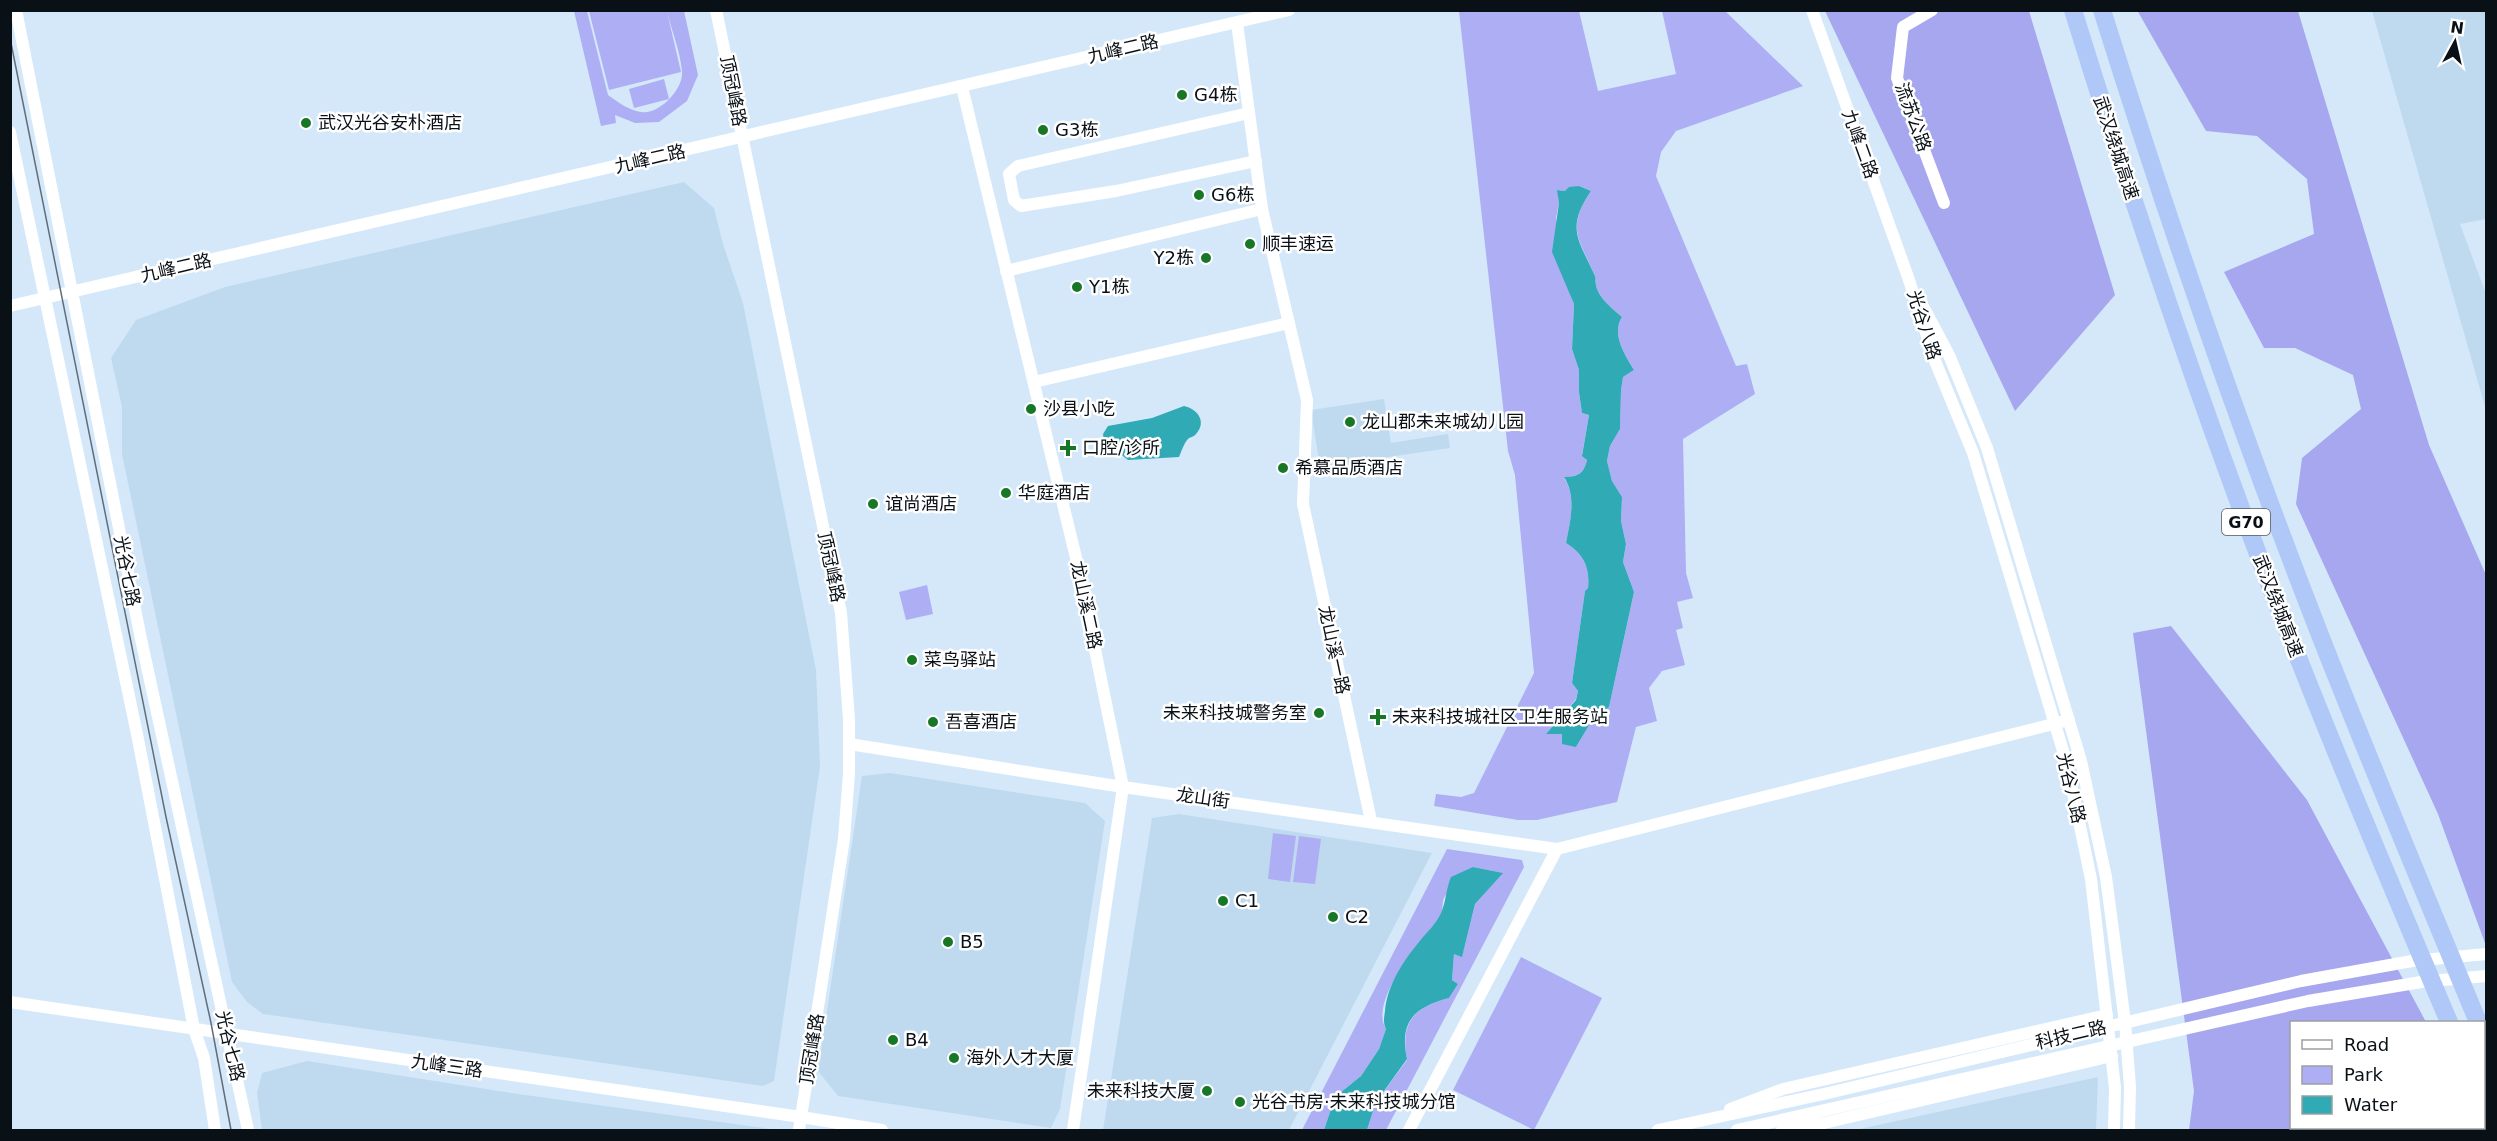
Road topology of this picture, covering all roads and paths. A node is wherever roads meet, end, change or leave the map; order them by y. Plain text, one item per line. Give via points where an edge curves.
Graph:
1 (16, 10) edge
2 (716, 10) edge
3 (1289, 10) edge
4 (1812, 10) edge
5 (1932, 10) edge
6 (2073, 10) edge
7 (2102, 10) edge
8 (1237, 23) junction
9 (962, 87) junction
10 (1249, 113) junction
11 (10, 132) edge
12 (742, 138) junction
13 (1256, 161) junction
14 (1944, 202) dead end
15 (1262, 209) junction
16 (1006, 271) junction
17 (1908, 277) junction
18 (71, 292) junction
19 (44, 298) junction
20 (10, 306) edge
21 (1289, 323) junction
22 (1034, 382) junction
23 (2069, 720) junction
24 (2054, 723) junction
25 (849, 744) junction
26 (1123, 788) junction
27 (1371, 821) junction
28 (1557, 849) junction
29 (2487, 954) edge
30 (2487, 976) edge
31 (10, 1002) edge
32 (2107, 1016) junction
33 (2448, 1021) edge
34 (2477, 1021) edge
35 (194, 1029) junction
36 (226, 1034) junction
37 (2112, 1056) junction
38 (801, 1116) junction
39 (1709, 1119) junction
40 (215, 1131) edge
41 (248, 1131) edge
42 (799, 1131) edge
43 (882, 1131) edge
44 (1073, 1131) edge
45 (1409, 1131) edge
46 (1658, 1131) edge
47 (1737, 1131) edge
48 (1782, 1131) edge
49 (2114, 1131) edge
50 (2129, 1131) edge

1 - 18 street, 光谷七路
2 - 12 street, 顶冠峰路
3 - 8 street, 九峰二路
4 - 17 street, 九峰二路
5 - 14 street, 流苏公路 via 1903,27 1897,78
6 - 33 highway, 武汉绕城高速 / G70 via 2170,312 2248,528
7 - 34 highway, 武汉绕城高速 / G70 via 2192,286 2276,519
8 - 9 street, 九峰二路
8 - 10 street, 龙山溪一路
9 - 12 street, 九峰二路
9 - 16 street, 龙山溪二路
10 - 13 street, 龙山溪一路
10 - 13 street via 1018,166 1010,174 1014,200 1021,206
11 - 19 street, 光谷七路
12 - 18 street, 九峰二路
12 - 25 street, 顶冠峰路 via 841,613
13 - 15 street, 龙山溪一路
15 - 16 street
15 - 21 street, 龙山溪一路
16 - 22 street, 龙山溪二路
17 - 23 street, 光谷八路 via 1949,355 1987,448
17 - 24 street, 光谷八路 via 1935,361 1973,453
18 - 19 street, 九峰二路
18 - 36 street, 光谷七路
19 - 20 street, 九峰二路
19 - 35 street, 光谷七路 via 137,734
21 - 22 street
21 - 27 street, 龙山溪一路 via 1306,400 1303,504
22 - 26 street, 龙山溪二路 via 1078,566
23 - 24 street
23 - 50 street, 光谷八路 via 2106,877 2125,1022
24 - 28 street
24 - 32 street, 光谷八路 via 2091,879
25 - 26 street, 龙山街
25 - 38 street, 顶冠峰路 via 844,838
26 - 27 street, 龙山街
26 - 44 street, 龙山溪二路
27 - 28 street, 龙山街
28 - 45 street
29 - 39 street, 科技二路 via 2301,981
30 - 47 street, 科技二路 via 2421,982 2308,1001
31 - 35 street, 九峰三路
32 - 37 street, 光谷八路
32 - 39 street via 1783,1089
35 - 36 street, 九峰三路
35 - 40 street, 光谷七路 via 204,1058
36 - 38 street, 九峰三路
36 - 41 street, 光谷七路
37 - 48 street
37 - 49 street, 光谷八路
38 - 42 street, 顶冠峰路
38 - 43 street, 九峰三路
39 - 46 street, 科技二路

